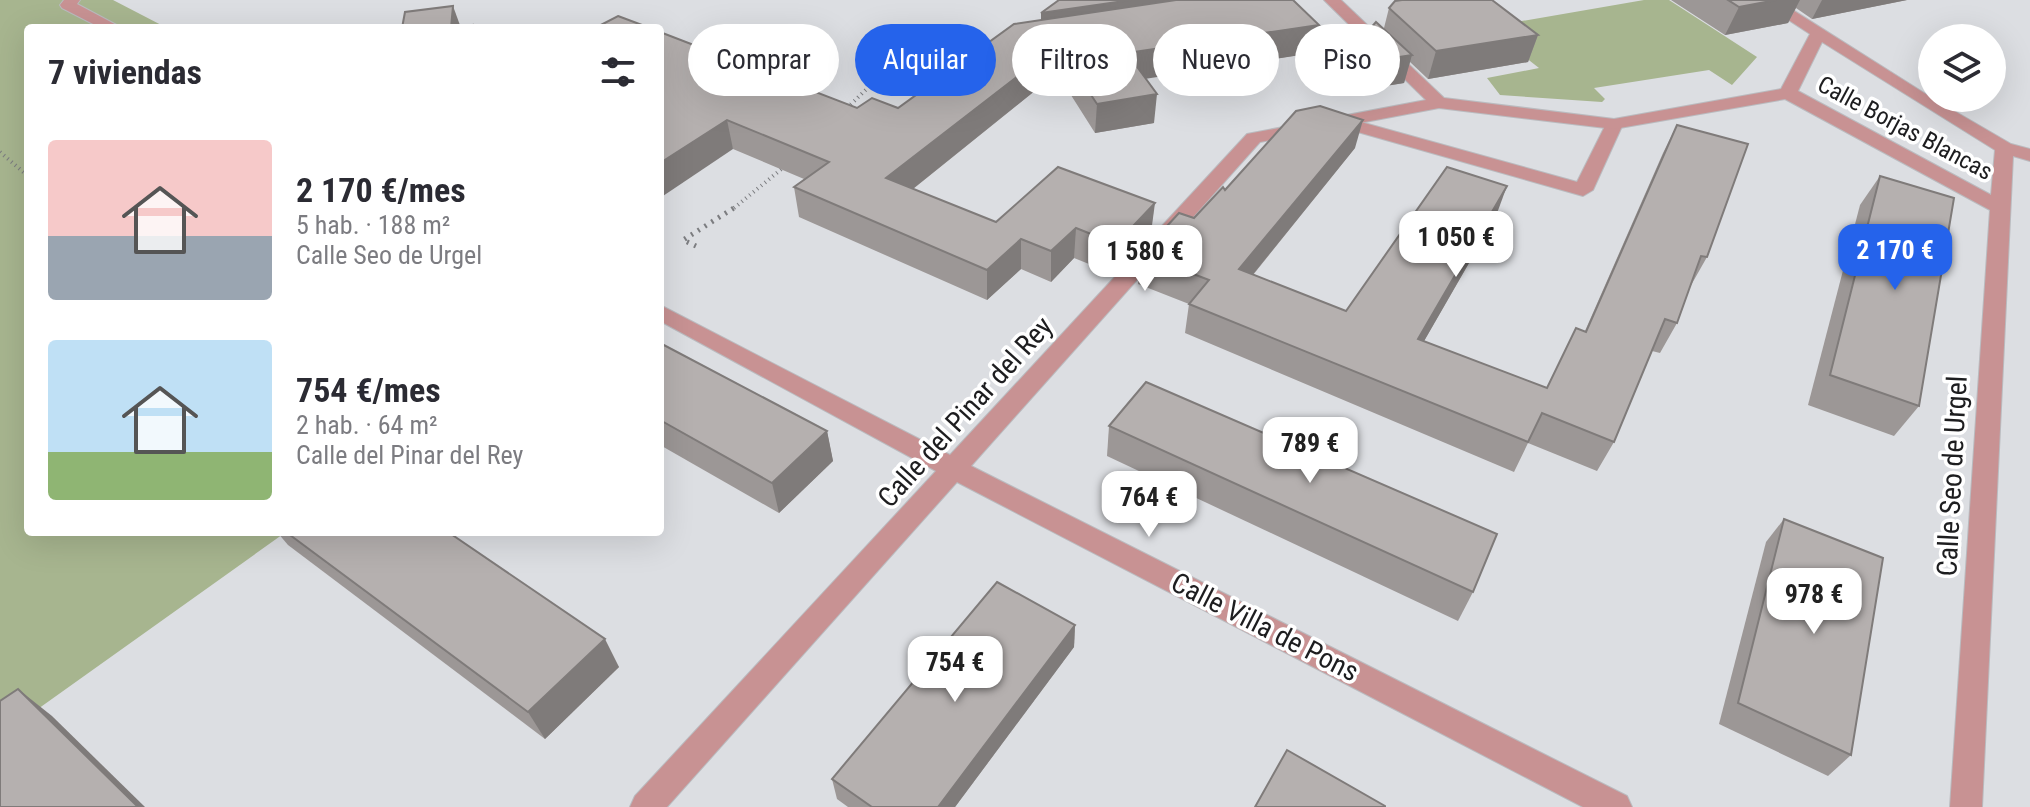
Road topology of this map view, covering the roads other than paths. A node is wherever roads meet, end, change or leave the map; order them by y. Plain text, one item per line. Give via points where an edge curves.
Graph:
1 (72, 0) edge
2 (1332, 0) edge
3 (1766, 0) edge
4 (106, 24) edge
5 (1818, 34) junction
6 (1788, 93) junction
7 (1439, 103) junction
8 (1339, 121) junction
9 (1614, 124) junction
10 (2004, 148) junction
11 (2030, 155) edge
12 (1998, 206) junction
13 (664, 314) edge
14 (954, 469) junction
15 (646, 807) edge
16 (1616, 807) edge
17 (1966, 807) edge

1 - 4 street via 68,5
2 - 7 street
3 - 5 street, Calle Borjas Blancas
5 - 6 street
5 - 10 street, Calle Borjas Blancas
6 - 9 street, Calle del Pinar del Rey
6 - 12 street, Calle Borjas Blancas
7 - 8 street, Calle del Pinar del Rey
7 - 9 street, Calle del Pinar del Rey
8 - 9 street via 1583,190
8 - 14 street, Calle del Pinar del Rey via 1254,138
10 - 11 street, Calle Borjas Blancas
10 - 12 street, Calle Seo de Urgel
12 - 17 street, Calle Seo de Urgel
13 - 14 street, Calle Villa de Pons
14 - 15 street, Calle del Pinar del Rey
14 - 16 street, Calle Villa de Pons

